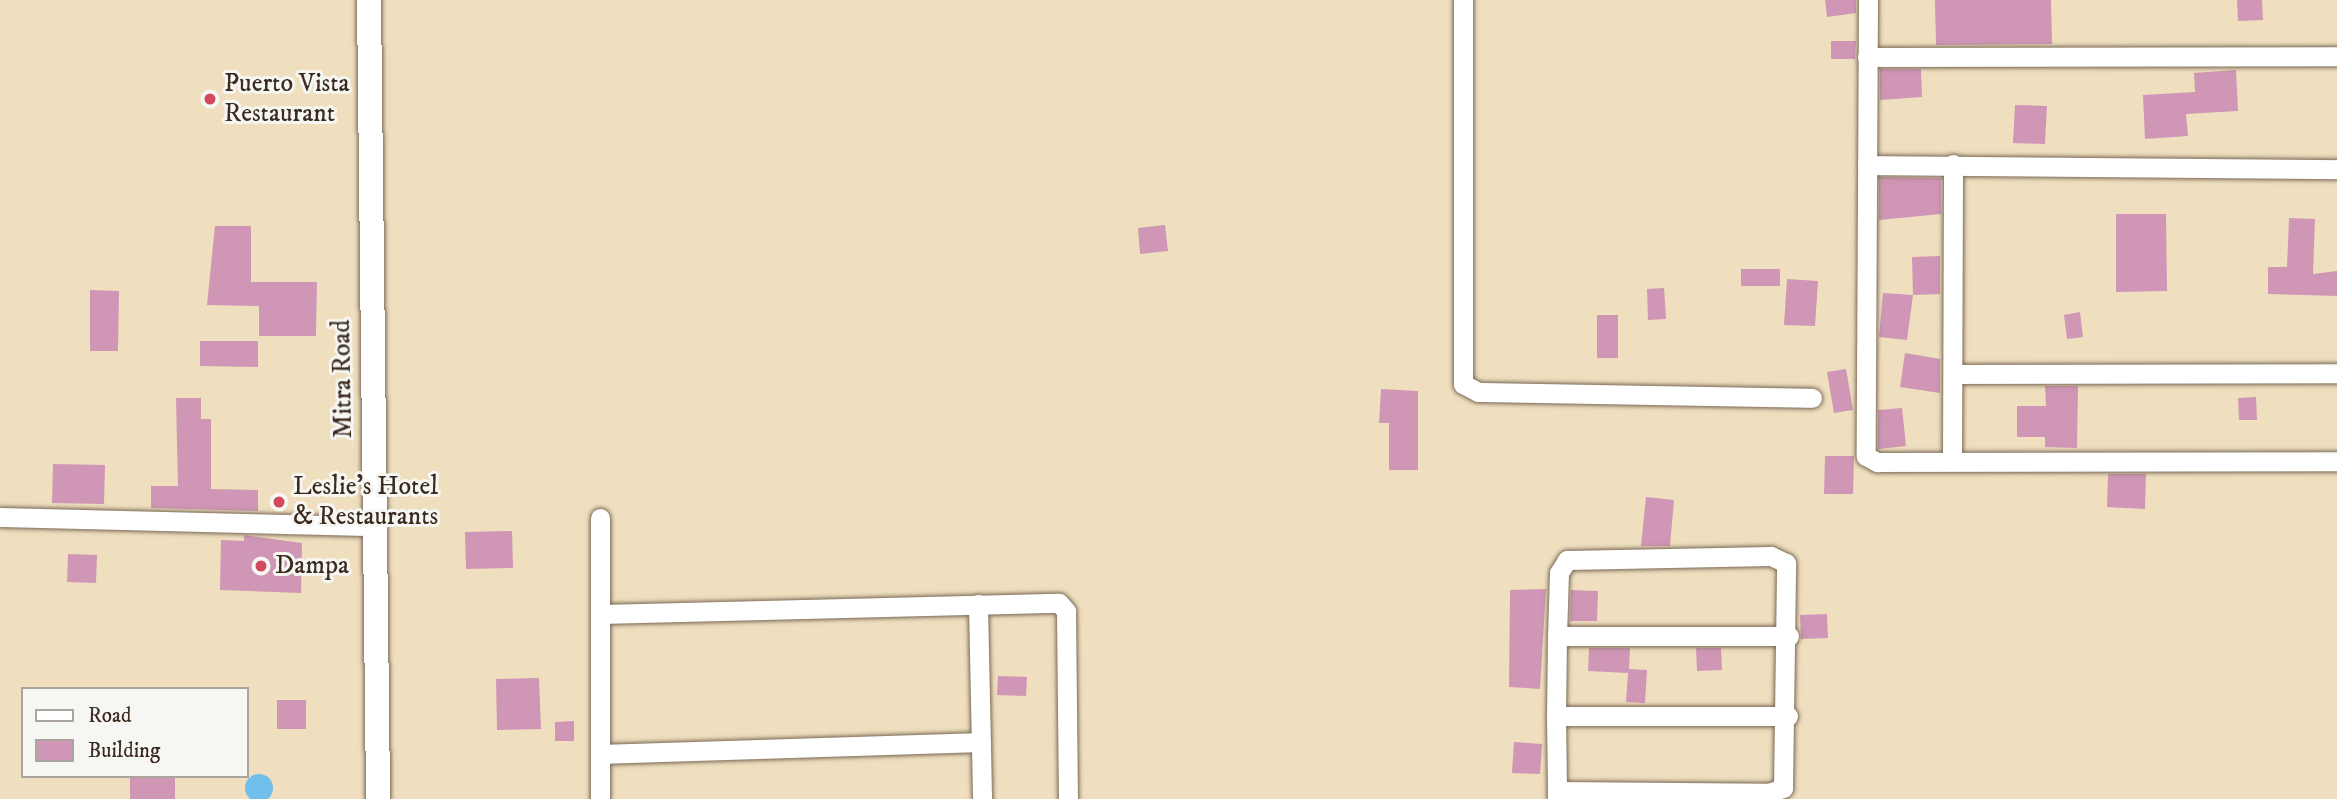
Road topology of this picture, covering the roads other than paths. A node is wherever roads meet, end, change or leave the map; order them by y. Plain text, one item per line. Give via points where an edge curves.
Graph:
1 (369, 0) edge
2 (1464, 0) edge
3 (1868, 0) edge
4 (2337, 56) edge
5 (1867, 57) junction
6 (1867, 164) junction
7 (1953, 164) junction
8 (2337, 169) edge
9 (2337, 373) edge
10 (1954, 374) junction
11 (1812, 398) dead end
12 (1952, 461) junction
13 (2337, 461) edge
14 (0, 517) edge
15 (600, 518) dead end
16 (377, 526) junction
17 (978, 604) junction
18 (600, 614) junction
19 (1557, 636) junction
20 (1789, 636) junction
21 (1556, 716) junction
22 (1788, 716) junction
23 (981, 742) junction
24 (600, 754) junction
25 (1557, 795) edge
26 (378, 799) edge
27 (600, 799) edge
28 (982, 799) edge
29 (1068, 799) edge

1 - 16 street, Mitra Road
2 - 11 street via 1463,384 1478,392
3 - 5 street
4 - 5 street
5 - 6 street
6 - 7 street
6 - 12 street via 1864,451 1877,462
7 - 8 street
7 - 10 street
9 - 10 street
10 - 12 street
12 - 13 street
14 - 16 street
15 - 18 street
16 - 26 street, Mitra Road
17 - 18 street
17 - 23 street
17 - 29 street via 1064,606
18 - 24 street
19 - 20 street
19 - 20 street via 1559,572 1567,560 1771,556 1786,563 1789,572
19 - 21 street
20 - 22 street
21 - 22 street
21 - 25 street
22 - 25 street via 1786,780 1777,792
23 - 24 street
23 - 28 street
24 - 27 street

